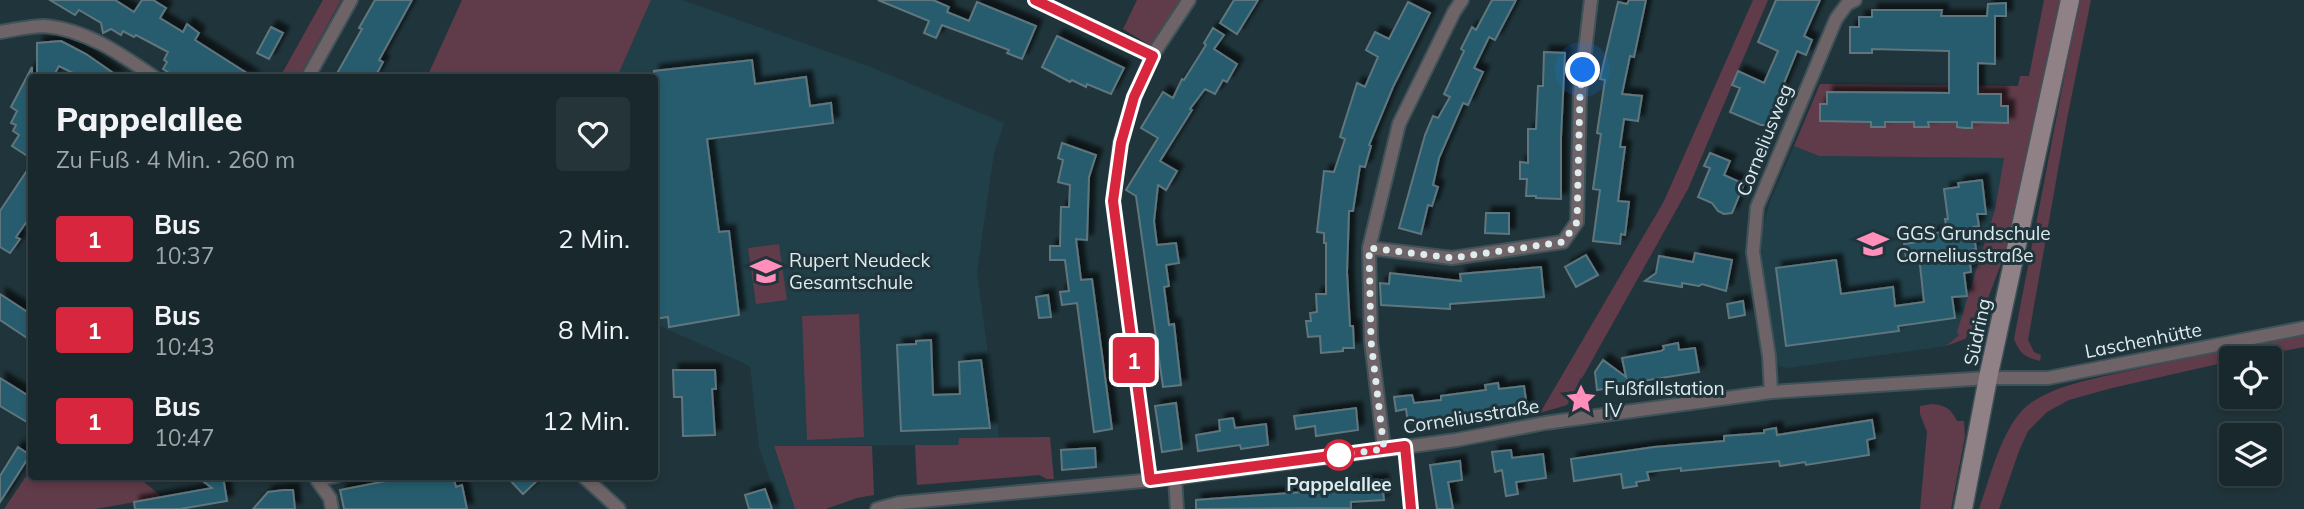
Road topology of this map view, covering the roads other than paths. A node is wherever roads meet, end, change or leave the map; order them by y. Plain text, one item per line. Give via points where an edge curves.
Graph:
1 (351, 0) edge
2 (1035, 0) edge
3 (1189, 0) edge
4 (1462, 0) edge
5 (1591, 0) edge
6 (1855, 0) edge
7 (2070, 0) edge
8 (0, 32) edge
9 (1153, 56) junction
10 (149, 74) edge
11 (310, 74) edge
12 (1369, 248) junction
13 (2304, 328) edge
14 (1988, 378) junction
15 (1771, 392) junction
16 (1405, 446) junction
17 (1384, 449) junction
18 (1175, 478) junction
19 (314, 480) edge
20 (587, 480) edge
21 (1150, 480) junction
22 (332, 509) edge
23 (619, 509) edge
24 (877, 509) edge
25 (1177, 509) edge
26 (1411, 509) edge
27 (1963, 509) edge

1 - 11 street
2 - 9 street
3 - 9 street
4 - 12 street via 1399,124
5 - 12 street via 1580,93 1577,222 1563,242 1452,258
6 - 15 street, Corneliusweg via 1836,19 1757,207 1753,252
7 - 14 main road, Südring
8 - 10 street via 41,26 65,29 86,36
9 - 21 street via 1134,97 1121,143 1113,201
12 - 17 street via 1371,341
13 - 14 street, Laschenhütte via 2048,378
14 - 15 street, Corneliusstraße
14 - 27 main road, Südring
15 - 16 street, Corneliusstraße
16 - 17 street, Corneliusstraße
16 - 26 street
17 - 18 street, Corneliusstraße
18 - 21 street, Corneliusstraße
18 - 25 street
19 - 22 street via 330,498
20 - 23 street
21 - 24 street, Corneliusstraße via 899,503

